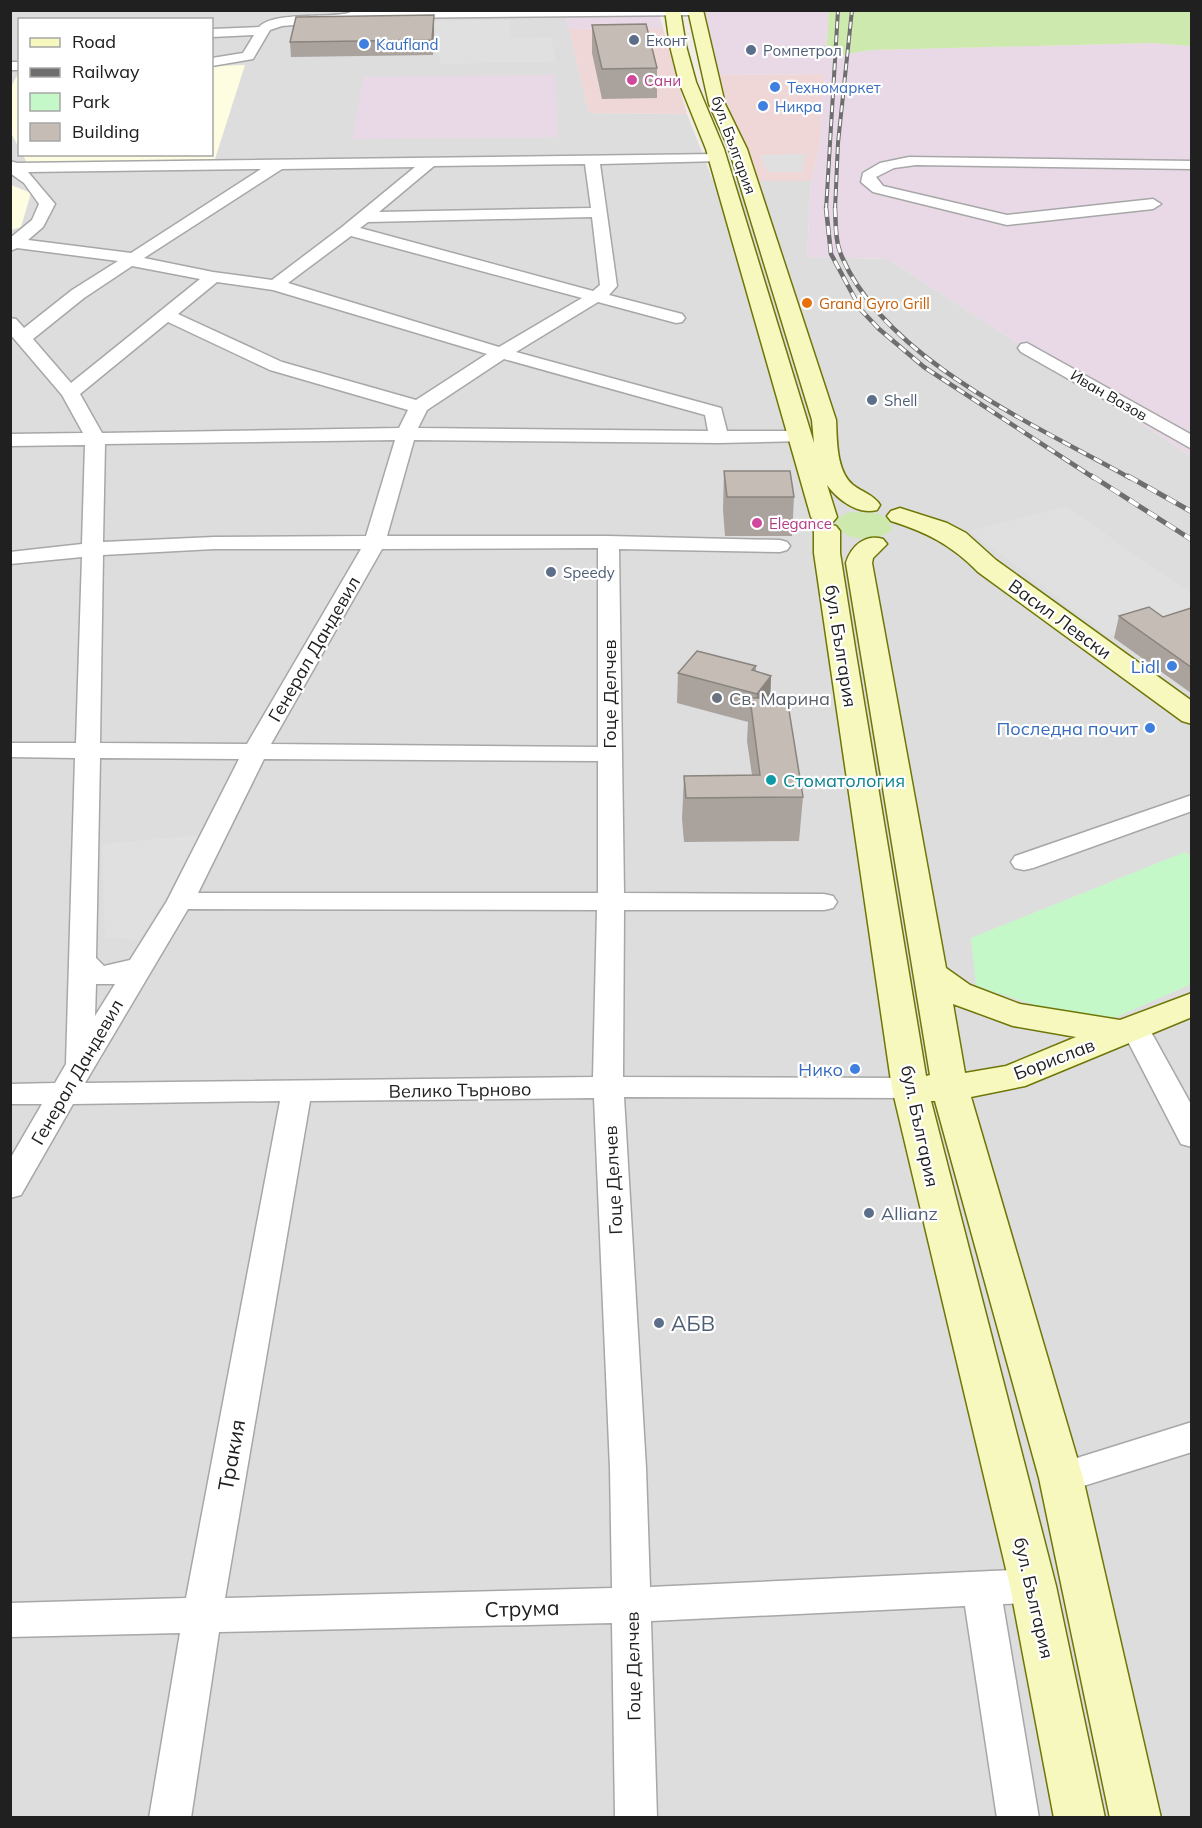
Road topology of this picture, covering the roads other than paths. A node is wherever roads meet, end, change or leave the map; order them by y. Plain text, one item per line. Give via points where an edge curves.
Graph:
1 (362, 10) edge
2 (547, 11) edge
3 (672, 11) edge
4 (695, 11) edge
5 (476, 12) edge
6 (375, 14) junction
7 (263, 31) junction
8 (213, 33) edge
9 (213, 62) edge
10 (717, 158) junction
11 (592, 160) junction
12 (429, 163) junction
13 (1191, 165) edge
14 (276, 166) junction
15 (11, 167) edge
16 (1153, 204) dead end
17 (599, 212) junction
18 (364, 217) junction
19 (348, 230) junction
20 (12, 245) edge
21 (134, 260) junction
22 (213, 277) junction
23 (275, 285) junction
24 (597, 296) junction
25 (166, 315) junction
26 (676, 318) dead end
27 (17, 331) edge
28 (1027, 348) dead end
29 (501, 353) junction
30 (70, 393) junction
31 (419, 407) junction
32 (406, 434) junction
33 (719, 437) junction
34 (800, 437) junction
35 (95, 438) junction
36 (10, 440) edge
37 (1191, 443) edge
38 (868, 505) junction
39 (826, 524) junction
40 (890, 533) junction
41 (608, 542) junction
42 (375, 543) junction
43 (780, 546) dead end
44 (91, 550) junction
45 (10, 558) edge
46 (1191, 715) edge
47 (10, 750) edge
48 (256, 750) junction
49 (86, 752) junction
50 (610, 754) junction
51 (1191, 802) edge
52 (1024, 862) dead end
53 (180, 901) junction
54 (824, 902) dead end
55 (611, 903) junction
56 (82, 960) junction
57 (140, 967) junction
58 (930, 974) junction
59 (1191, 1004) edge
60 (1129, 1030) junction
61 (80, 1065) junction
62 (608, 1087) junction
63 (930, 1088) junction
64 (297, 1092) junction
65 (64, 1093) junction
66 (10, 1094) edge
67 (1191, 1136) edge
68 (10, 1187) edge
69 (1191, 1437) edge
70 (1062, 1478) junction
71 (1033, 1586) junction
72 (981, 1589) junction
73 (631, 1605) junction
74 (202, 1617) junction
75 (10, 1620) edge
76 (170, 1818) edge
77 (636, 1818) edge
78 (1018, 1818) edge
79 (1080, 1818) edge
80 (1136, 1818) edge

1 - 6 street
2 - 3 street
2 - 5 street
3 - 4 street
3 - 10 main road, бул. България via 681,57
4 - 38 main road, бул. България via 717,104 738,149 824,420 834,478
5 - 6 street
6 - 7 street via 303,18 280,22
7 - 8 street
7 - 9 street via 248,56
10 - 11 street
10 - 34 main road, бул. България
11 - 12 street
11 - 17 street
12 - 14 street
12 - 18 street
13 - 16 street via 916,161 889,164 868,176 878,189 1007,220
14 - 15 street
14 - 21 street
15 - 20 street via 29,180 47,204 43,218
17 - 18 street
17 - 24 street via 609,286
18 - 19 street
19 - 23 street
19 - 24 street
20 - 21 street
21 - 22 street
21 - 27 street
22 - 23 street
22 - 25 street
23 - 29 street
24 - 26 street
24 - 29 street
25 - 30 street
25 - 31 street via 276,366
27 - 30 street
28 - 37 street, Иван Вазов
29 - 31 street
29 - 33 street via 714,412
30 - 35 street
31 - 32 street, Генерал Дандевил
32 - 33 street
32 - 35 street
32 - 42 street, Генерал Дандевил
33 - 34 street
34 - 39 main road, бул. България
35 - 36 street
35 - 44 street
38 - 39 main road via 835,508
38 - 40 main road via 891,511
39 - 40 main road via 843,540
39 - 63 main road, бул. България via 842,654
40 - 46 main road, Васил Левски via 942,547 987,566
40 - 58 main road, бул. България via 861,555 858,563
41 - 42 street
41 - 43 street
41 - 50 street, Гоце Делчев
42 - 44 street via 214,543
42 - 48 street, Генерал Дандевил
44 - 45 street
44 - 49 street
47 - 49 street
48 - 49 street
48 - 50 street
48 - 53 street, Генерал Дандевил
49 - 56 street
50 - 55 street, Гоце Делчев
51 - 52 street
53 - 55 street
53 - 57 street, Генерал Дандевил
54 - 55 street
55 - 62 street, Гоце Делчев
56 - 57 street via 97,975 114,975
56 - 61 street
57 - 61 street, Генерал Дандевил
58 - 60 main road via 958,993 1013,1014
58 - 63 main road, бул. България
59 - 60 main road, Борислав
60 - 63 main road, Борислав via 1012,1077
60 - 67 street
61 - 65 street, Генерал Дандевил
62 - 63 street, Велико Търново
62 - 64 street, Велико Търново
62 - 73 street, Гоце Делчев via 628,1468
63 - 70 main road, бул. България
63 - 71 main road, бул. България
64 - 65 street, Велико Търново
64 - 74 street, Тракия
65 - 66 street, Велико Търново
65 - 68 street, Генерал Дандевил
69 - 70 street
70 - 80 main road, бул. България
71 - 72 street, Струма
71 - 79 main road, бул. България
72 - 73 street, Струма
72 - 78 street
73 - 74 street, Струма
73 - 77 street, Гоце Делчев
74 - 75 street, Струма
74 - 76 street, Тракия

